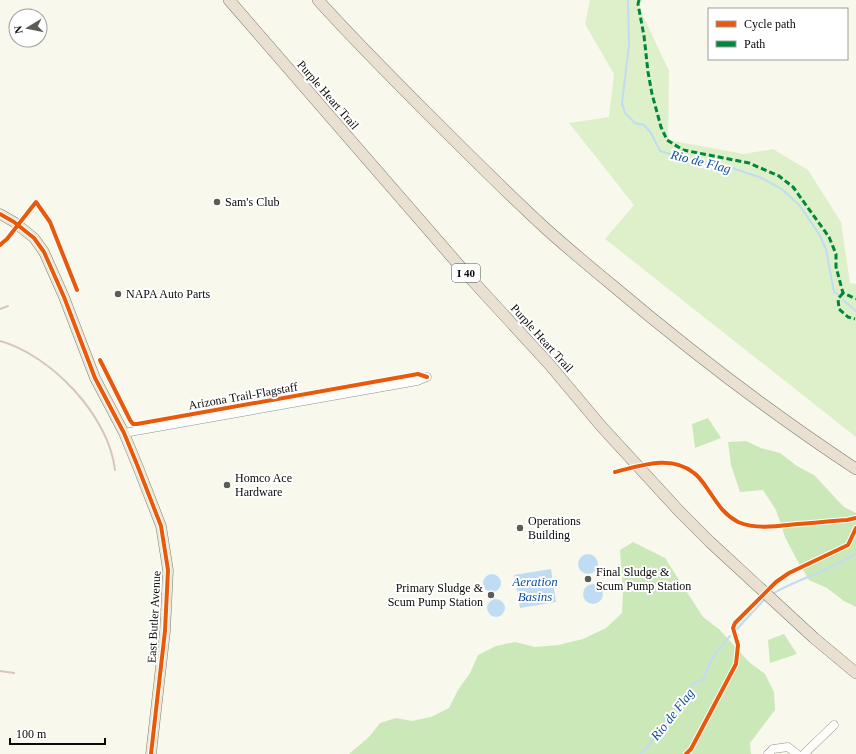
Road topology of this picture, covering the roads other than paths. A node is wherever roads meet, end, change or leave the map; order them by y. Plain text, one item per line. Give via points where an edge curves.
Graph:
1 (220, 0) edge
2 (229, 0) edge
3 (318, 0) edge
4 (314, 97) junction
5 (0, 214) edge
6 (427, 377) dead end
7 (124, 433) junction
8 (856, 469) edge
9 (856, 673) edge
10 (834, 726) dead end
11 (151, 754) edge
12 (768, 754) edge
13 (797, 754) edge
14 (804, 754) edge

1 - 4 highway via 299,86
2 - 4 highway, Purple Heart Trail / I 40
3 - 8 highway via 352,38 545,228 735,384
4 - 9 highway, Purple Heart Trail / I 40 via 472,280 680,512 814,638
5 - 7 main road, East Butler Avenue via 34,238 44,252 96,378
6 - 7 street via 417,381
7 - 11 main road, East Butler Avenue via 161,526 168,570 165,631
10 - 14 street
12 - 13 street via 773,749 788,747

